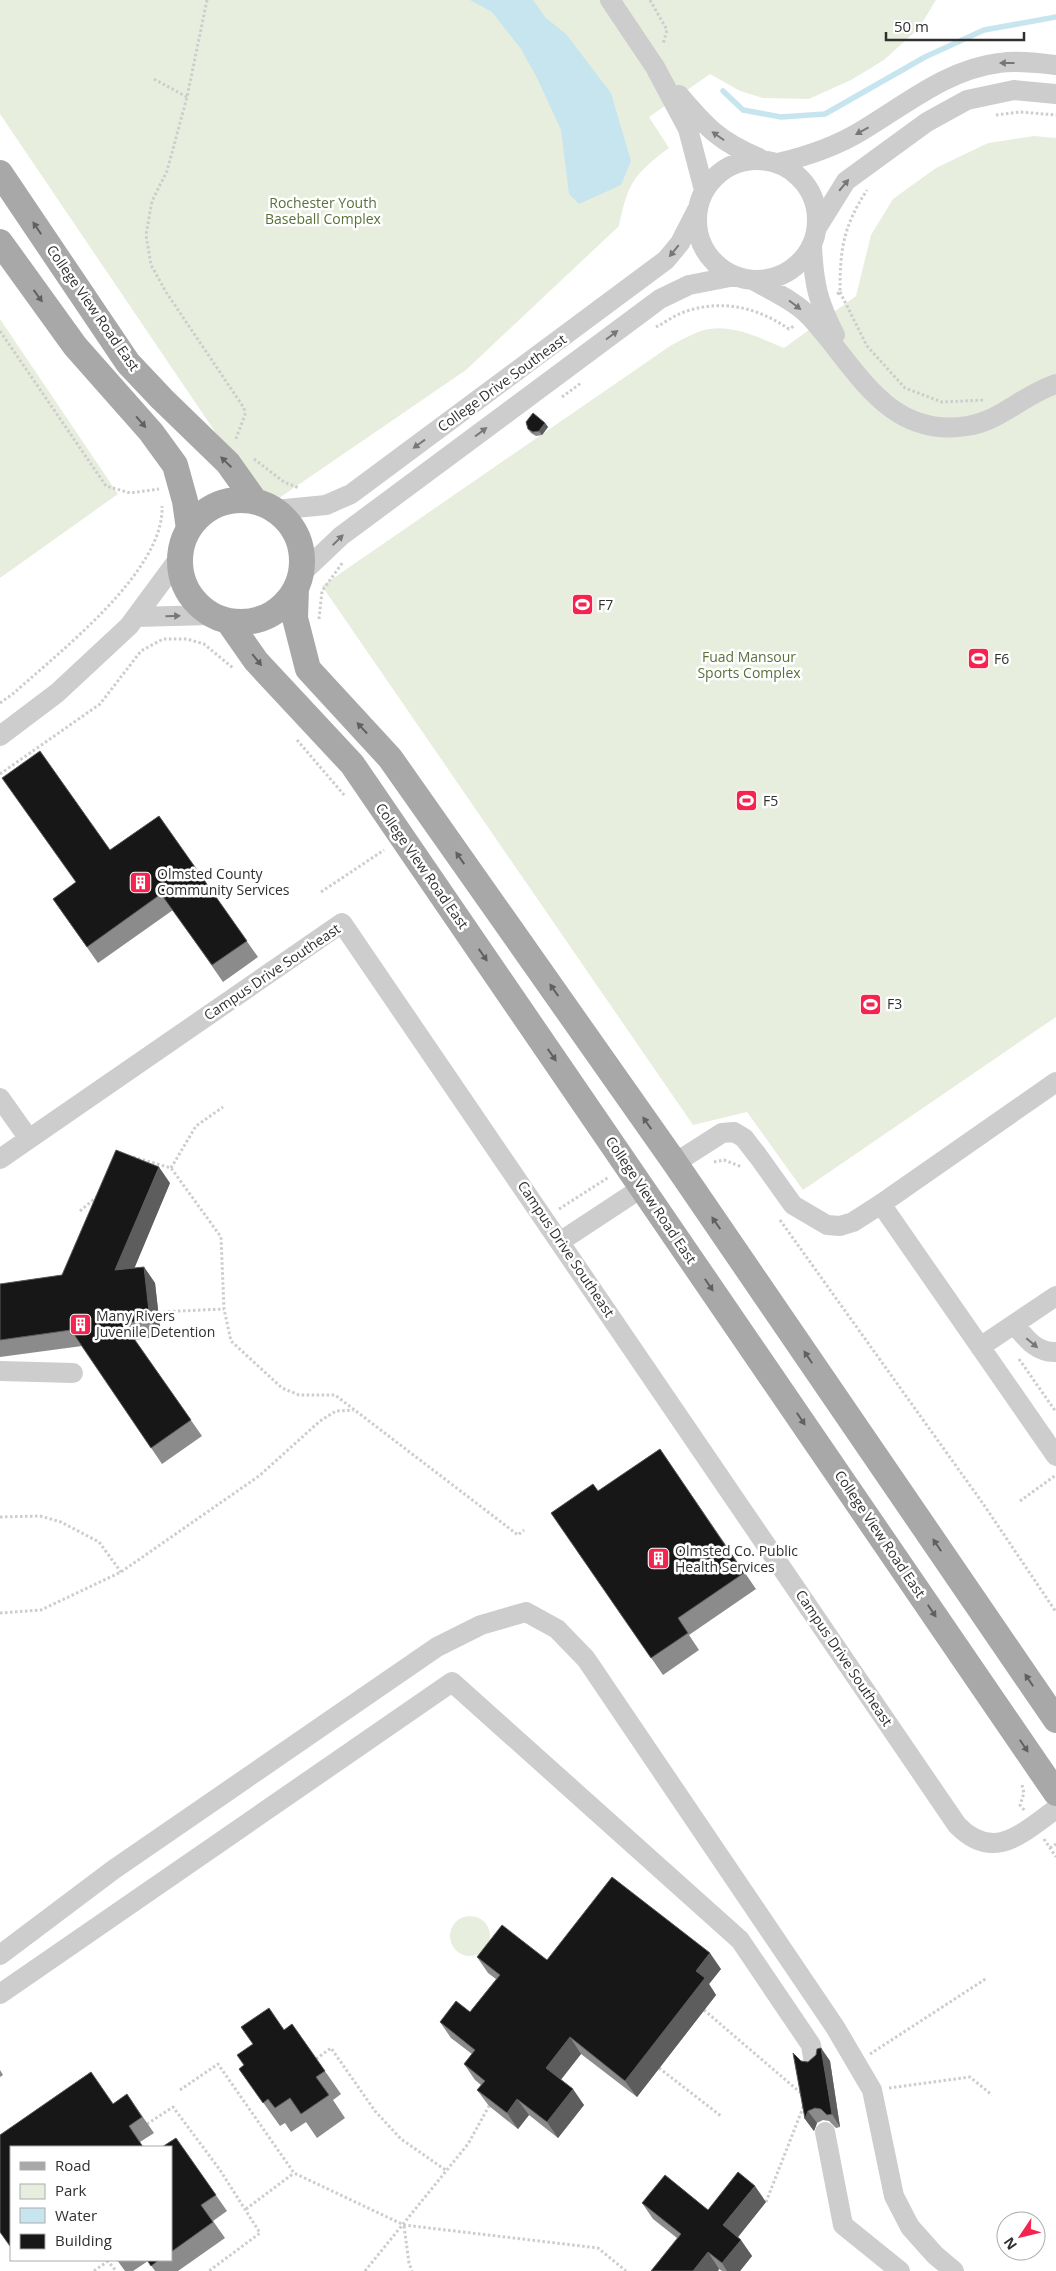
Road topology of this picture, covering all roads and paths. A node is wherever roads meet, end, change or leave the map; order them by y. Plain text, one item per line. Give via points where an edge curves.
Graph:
1 (207, 0) edge
2 (610, 0) edge
3 (650, 0) edge
4 (1056, 65) edge
5 (655, 67) junction
6 (154, 79) dead end
7 (1056, 94) edge
8 (187, 97) junction
9 (1056, 115) edge
10 (994, 116) dead end
11 (769, 161) junction
12 (0, 173) edge
13 (868, 188) dead end
14 (701, 199) junction
15 (818, 226) junction
16 (0, 242) edge
17 (812, 247) junction
18 (744, 278) junction
19 (840, 292) junction
20 (815, 312) junction
21 (0, 330) edge
22 (648, 332) dead end
23 (588, 378) dead end
24 (1056, 384) edge
25 (558, 399) dead end
26 (986, 400) dead end
27 (234, 444) dead end
28 (248, 455) dead end
29 (302, 489) dead end
30 (265, 505) junction
31 (189, 528) junction
32 (180, 557) junction
33 (299, 581) junction
34 (136, 617) junction
35 (219, 618) junction
36 (236, 671) dead end
37 (0, 703) edge
38 (0, 736) edge
39 (0, 774) edge
40 (384, 850) dead end
41 (321, 892) dead end
42 (1056, 1082) edge
43 (0, 1098) edge
44 (223, 1107) dead end
45 (29, 1139) junction
46 (129, 1156) edge
47 (684, 1157) junction
48 (0, 1159) edge
49 (172, 1168) junction
50 (745, 1168) dead end
51 (610, 1176) dead end
52 (642, 1187) junction
53 (100, 1193) edge
54 (880, 1204) junction
55 (80, 1212) dead end
56 (778, 1216) dead end
57 (545, 1218) junction
58 (561, 1241) junction
59 (1056, 1296) edge
60 (224, 1309) junction
61 (158, 1312) dead end
62 (1014, 1324) junction
63 (980, 1347) junction
64 (1015, 1352) dead end
65 (1056, 1352) edge
66 (0, 1371) edge
67 (73, 1373) dead end
68 (355, 1410) junction
69 (1056, 1412) edge
70 (1056, 1456) edge
71 (1056, 1475) edge
72 (1020, 1500) dead end
73 (0, 1517) edge
74 (524, 1530) dead end
75 (121, 1572) junction
76 (0, 1612) edge
77 (1056, 1612) edge
78 (1056, 1720) edge
79 (1056, 1793) edge
80 (1056, 1810) edge
81 (1056, 1844) edge
82 (1056, 1857) edge
83 (0, 1955) edge
84 (986, 1978) dead end
85 (0, 1994) edge
86 (704, 2010) dead end
87 (316, 2059) edge
88 (814, 2063) edge
89 (856, 2063) junction
90 (659, 2068) dead end
91 (180, 2090) dead end
92 (872, 2090) junction
93 (992, 2095) dead end
94 (489, 2106) edge
95 (721, 2116) dead end
96 (147, 2124) dead end
97 (825, 2132) dead end
98 (447, 2171) junction
99 (294, 2173) junction
100 (766, 2202) dead end
101 (246, 2209) junction
102 (404, 2225) junction
103 (107, 2261) edge
104 (94, 2271) edge
105 (209, 2271) edge
106 (365, 2271) edge
107 (412, 2271) edge
108 (626, 2271) edge
109 (900, 2271) edge
110 (954, 2271) edge

1 - 8 path
2 - 5 street
3 - 5 path via 667,30
4 -> 11 street via 998,63 958,74 826,149
11 -> 5 street via 737,149 708,128
5 - 14 street via 688,129
6 - 8 path
15 -> 7 street via 846,181 927,122 967,100 1014,90
8 - 27 path via 167,171 152,201 146,235 151,265 166,292 244,408 245,415
9 - 10 path via 1020,112
11 - 14 street via 740,161 731,165 720,172
11 - 15 street via 796,173 806,183 816,203
30 -> 12 main road, College View Road East via 128,363
13 - 19 path via 845,234 840,256
14 - 18 street via 698,230 704,249 717,265
14 -> 30 street, College Drive Southeast via 680,243 666,260 351,494 326,505
15 - 17 street
16 -> 31 main road via 75,346 151,432 175,465 186,501
17 - 18 street via 804,259 786,273 777,277
17 - 20 street
18 -> 20 street
33 -> 18 street, College Drive Southeast via 342,536 660,299 689,285
19 - 20 path
19 - 26 path via 867,346 906,388 942,402
20 - 22 path via 789,329 770,316 741,306 716,306 686,311
20 - 24 street via 858,379 883,404 912,420 938,427 967,426 993,419
21 - 37 path via 106,486 130,493 161,489 162,514 154,544 128,586 14,694
23 - 25 path
28 - 29 path via 284,482
30 - 31 main road via 236,500 218,504 201,514
30 - 33 main road via 289,522 298,537 302,555
31 - 32 main road
32 - 34 street
32 - 35 main road via 183,580 193,600
33 - 35 main road via 289,600 268,617 248,622
47 -> 33 main road via 390,758 308,669 294,618
34 -> 35 street
34 - 38 street via 56,693
35 -> 52 main road, College View Road East via 352,764
36 - 39 path via 204,644 187,639 163,639 141,651 100,704
40 - 41 path
42 - 54 street
43 - 45 street
44 - 49 path via 196,1126
45 - 48 street, Campus Drive Southeast
45 - 57 street, Campus Drive Southeast via 342,922
46 - 49 path
47 - 50 path via 703,1163 724,1160
47 - 54 street via 722,1133 734,1132 744,1138 792,1205 827,1225 853,1222
78 -> 47 main road
49 - 60 path via 221,1237
51 - 57 path
52 - 58 street
52 -> 79 main road, College View Road East
53 - 55 path
54 - 63 street
56 - 77 path via 984,1505
57 - 58 street, Campus Drive Southeast
58 - 80 street, Campus Drive Southeast via 958,1825 977,1841 998,1844
59 - 62 street
60 - 61 path
60 - 68 path via 230,1341 282,1388 299,1395 335,1395
62 - 63 street
62 -> 65 street via 1033,1346
63 - 70 street
64 - 69 path
66 - 67 street
68 - 74 path via 518,1535
68 - 75 path via 336,1411 320,1421 259,1476
71 - 72 path
73 - 75 path via 40,1516 61,1522 99,1542
75 - 76 path via 41,1610
81 - 82 path via 1050,1848
83 - 89 street via 113,1870 437,1647 481,1625 526,1612 557,1629 586,1659 835,2027
84 - 89 path
85 - 88 street via 452,1682 740,1940 811,2045
86 - 100 path via 807,2098
87 - 98 path via 331,2048 375,2111 402,2139
89 - 92 street
90 - 95 path
91 - 99 path via 218,2064
92 - 93 path via 970,2077
92 - 110 street via 894,2196 910,2227
94 - 98 path via 468,2144
96 - 101 path via 173,2107
97 - 109 street via 843,2225
98 - 102 path
99 - 101 path
99 - 102 path
101 - 105 path via 260,2233
102 - 106 path
102 - 107 path
102 - 108 path via 598,2248
103 - 104 path

